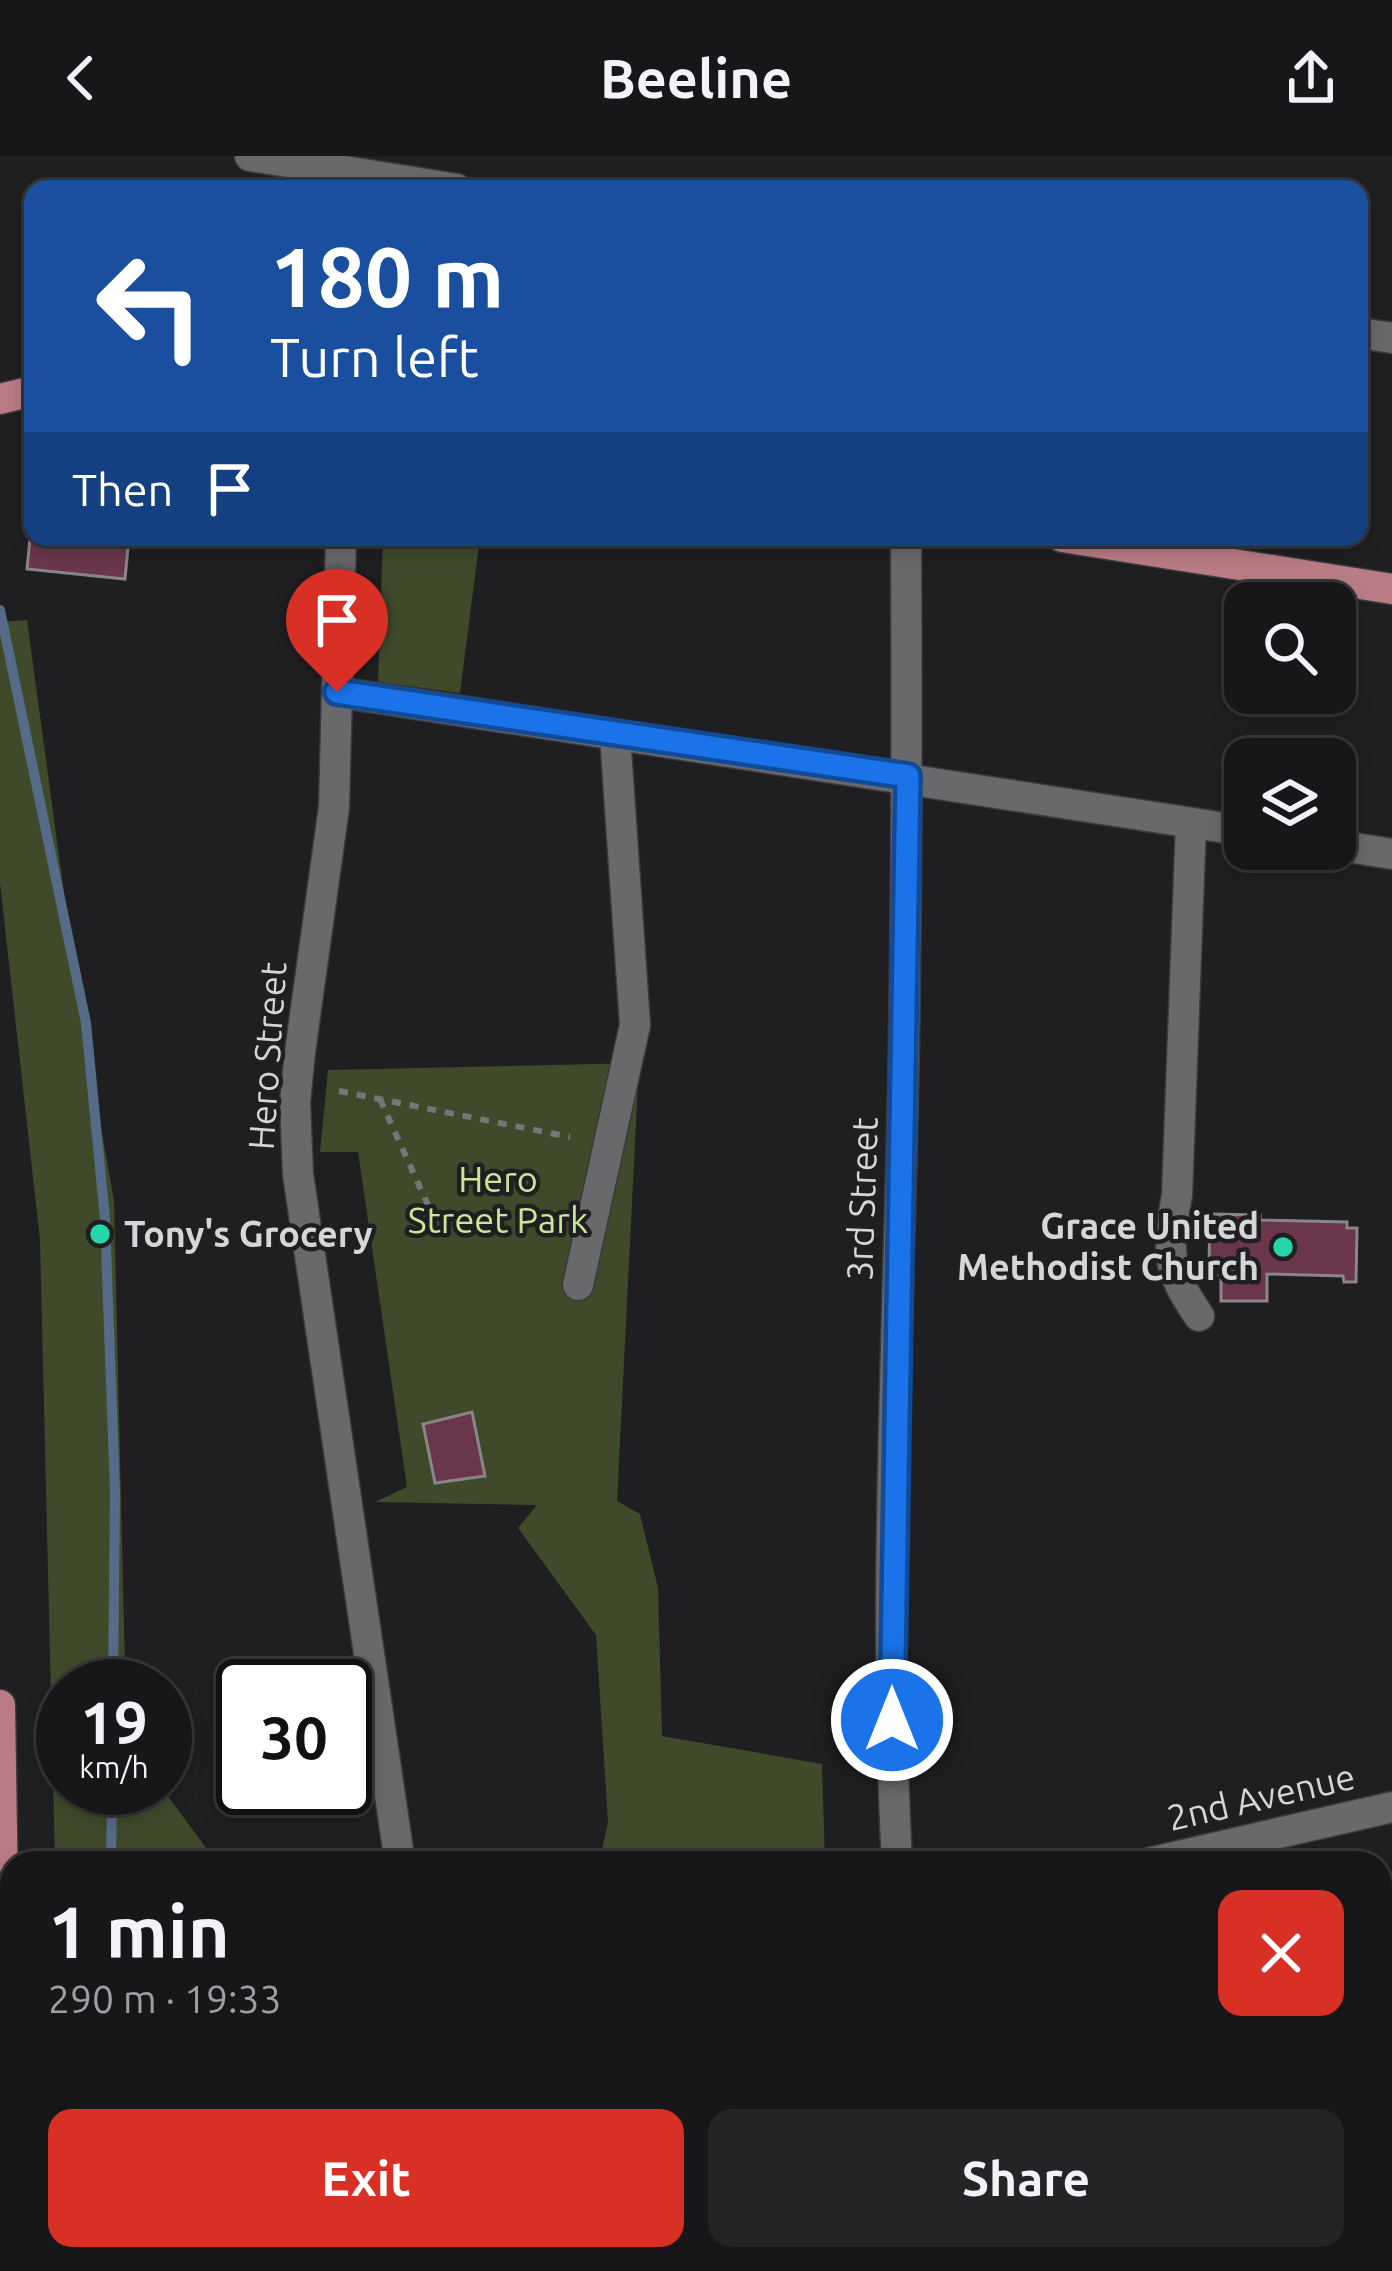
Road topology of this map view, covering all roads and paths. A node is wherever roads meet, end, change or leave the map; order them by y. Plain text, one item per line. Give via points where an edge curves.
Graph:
1 (250, 156) edge
2 (352, 180) edge
3 (341, 546) edge
4 (906, 546) edge
5 (1119, 546) edge
6 (1392, 589) edge
7 (337, 692) junction
8 (615, 735) junction
9 (908, 776) junction
10 (1191, 823) junction
11 (1224, 828) edge
12 (1356, 848) edge
13 (1392, 854) edge
14 (339, 1091) dead end
15 (380, 1099) junction
16 (570, 1137) dead end
17 (428, 1205) dead end
18 (578, 1285) dead end
19 (1199, 1316) dead end
20 (0, 1705) edge
21 (1392, 1807) edge
22 (2, 1851) edge
23 (398, 1851) edge
24 (896, 1851) edge
25 (1200, 1851) edge

1 - 2 street
3 - 7 street, Hero Street
4 - 9 street, 3rd Street
5 - 6 main road
7 - 8 street
7 - 23 street, Hero Street via 334,807 295,1102 298,1174
8 - 9 street
8 - 18 street via 635,1025
9 - 10 street
9 - 24 street, 3rd Street via 894,1462
10 - 11 street
10 - 19 street via 1169,1237 1176,1283
12 - 13 street
14 - 15 path
15 - 16 path
15 - 17 path
20 - 22 main road
21 - 25 street, 2nd Avenue

